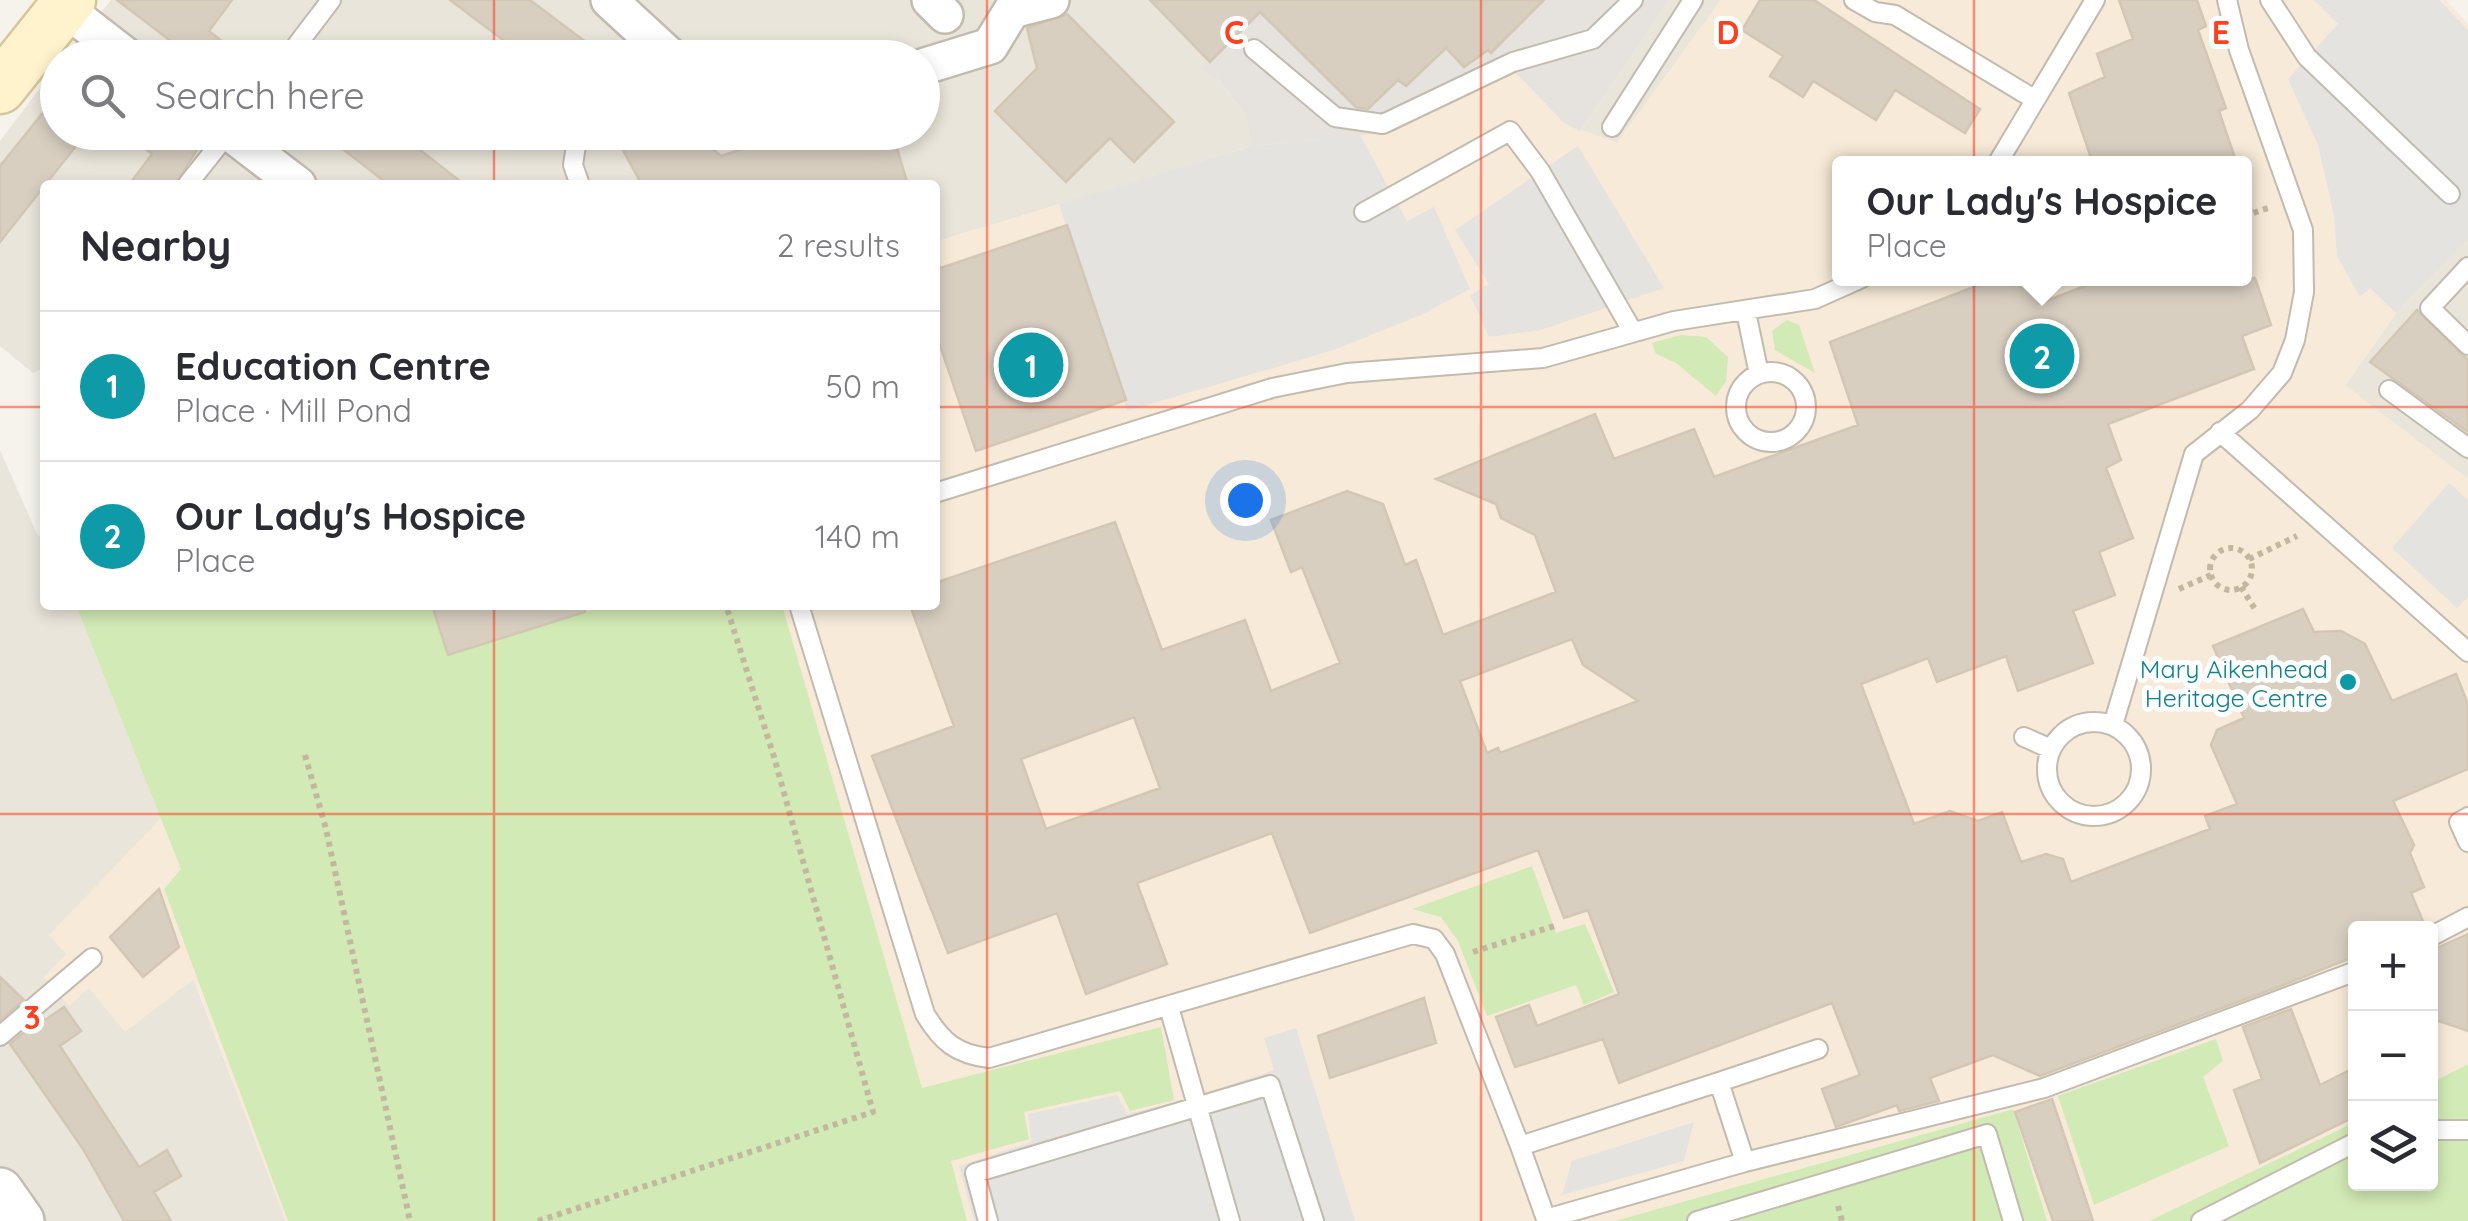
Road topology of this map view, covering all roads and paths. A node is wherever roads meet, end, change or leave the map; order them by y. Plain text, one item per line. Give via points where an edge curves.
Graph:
1 (332, 0) edge
2 (1051, 0) edge
3 (1632, 0) edge
4 (1693, 0) edge
5 (1854, 0) edge
6 (2095, 0) edge
7 (2227, 0) edge
8 (2270, 0) edge
9 (67, 4) edge
10 (108, 40) edge
11 (301, 40) edge
12 (1254, 48) dead end
13 (940, 61) edge
14 (0, 88) edge
15 (2034, 99) junction
16 (1612, 127) dead end
17 (215, 150) edge
18 (252, 150) edge
19 (576, 150) edge
20 (2002, 156) edge
21 (191, 180) edge
22 (291, 180) edge
23 (579, 180) edge
24 (2450, 194) dead end
25 (1364, 212) dead end
26 (2468, 268) edge
27 (1844, 286) edge
28 (2051, 286) edge
29 (2046, 288) dead end
30 (1746, 312) junction
31 (1634, 332) junction
32 (2468, 345) edge
33 (1760, 374) junction
34 (2389, 390) dead end
35 (2220, 432) junction
36 (2468, 448) edge
37 (940, 491) edge
38 (2314, 518) junction
39 (2249, 559) junction
40 (2211, 575) junction
41 (2174, 587) dead end
42 (2241, 587) junction
43 (2255, 609) dead end
44 (728, 610) edge
45 (801, 610) edge
46 (2468, 652) edge
47 (2113, 725) junction
48 (2024, 737) dead end
49 (2051, 749) junction
50 (305, 754) dead end
51 (2468, 817) edge
52 (2468, 842) edge
53 (2468, 917) edge
54 (1554, 926) dead end
55 (2438, 933) edge
56 (92, 958) dead end
57 (1448, 960) junction
58 (2348, 973) edge
59 (1169, 1006) junction
60 (0, 1036) edge
61 (1818, 1050) dead end
62 (1719, 1082) junction
63 (1198, 1108) junction
64 (2438, 1130) edge
65 (2468, 1130) edge
66 (1520, 1146) junction
67 (2348, 1146) edge
68 (1745, 1162) junction
69 (0, 1190) edge
70 (21, 1221) edge
71 (410, 1221) edge
72 (538, 1221) edge
73 (988, 1221) edge
74 (1230, 1221) edge
75 (1314, 1221) edge
76 (1697, 1221) edge
77 (2013, 1221) edge
78 (2202, 1221) edge

1 - 11 lane
2 - 13 street via 1012,10 990,46
3 - 12 lane via 1592,39 1513,62 1383,124 1335,117
4 - 16 lane
5 - 15 lane via 1895,15
6 - 15 lane
7 - 35 lane via 2303,230 2304,292 2282,373 2259,402
8 - 24 lane via 2308,57
9 - 10 street
9 - 14 main road
15 - 20 lane
17 - 21 lane
18 - 22 street
19 - 23 lane
25 - 31 lane via 1510,131
26 - 32 lane via 2430,308
27 - 30 lane via 1815,299
28 - 29 path
30 - 31 lane
30 - 33 lane
31 - 37 lane via 1543,358 1347,373 1272,388
33 - 33 lane via 1791,378 1804,396 1804,420 1778,442 1754,439 1738,421 1737,397
34 - 36 lane
35 - 38 lane
35 - 47 lane via 2194,454
38 - 39 path via 2296,538
38 - 46 lane
39 - 40 path via 2239,550 2221,550
39 - 42 path via 2250,576
40 - 41 path
40 - 42 path via 2226,589
42 - 43 path
44 - 72 path via 873,1112
45 - 59 lane via 926,1014 940,1038 966,1055 989,1058
47 - 49 lane via 2074,725
47 - 49 lane via 2129,737 2141,775 2116,810 2084,815 2064,806 2047,776
48 - 49 lane
50 - 71 path
51 - 52 lane via 2458,822
53 - 55 lane
54 - 57 path
56 - 60 lane
57 - 59 lane via 1434,940 1413,934
57 - 66 lane
58 - 68 lane via 2044,1088
59 - 63 lane
61 - 62 lane
62 - 66 lane
62 - 68 lane
63 - 73 lane via 975,1173
63 - 74 lane
63 - 75 lane via 1270,1085
64 - 65 lane
66 - 68 lane via 1546,1218
67 - 78 lane
69 - 70 street
76 - 77 lane via 1987,1134

